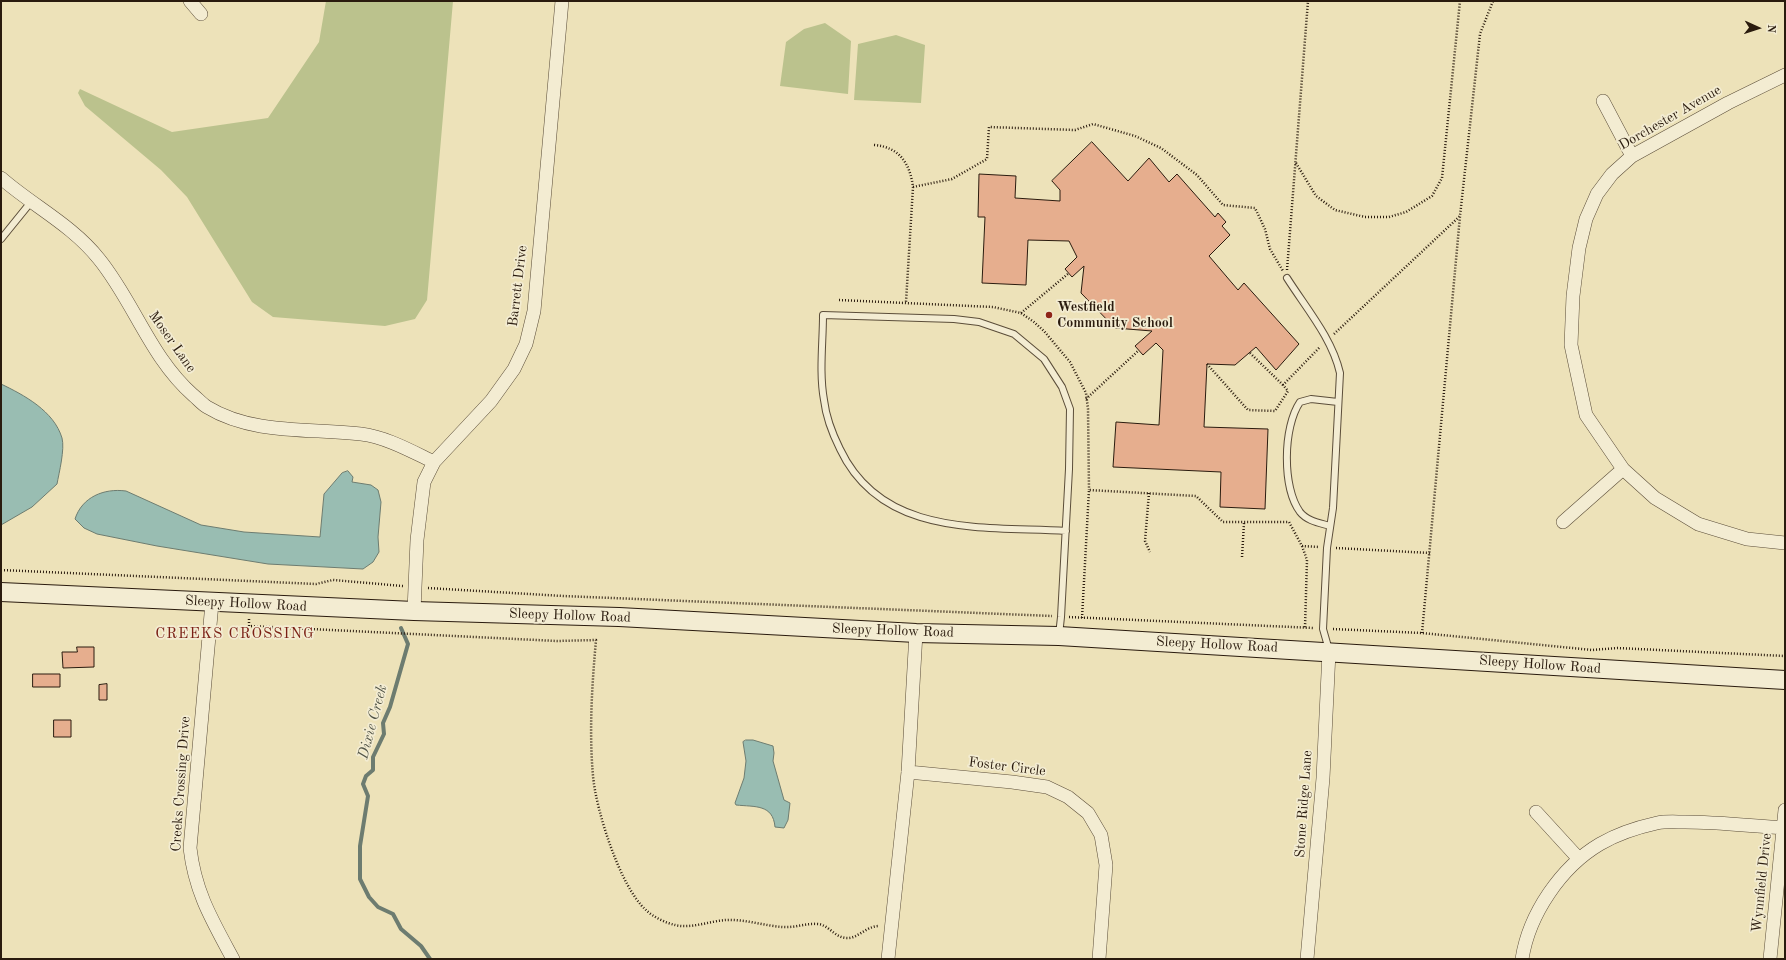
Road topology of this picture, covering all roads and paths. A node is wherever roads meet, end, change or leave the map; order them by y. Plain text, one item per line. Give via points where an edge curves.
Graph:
1 (190, 1) edge
2 (562, 1) edge
3 (1308, 1) edge
4 (1460, 1) edge
5 (1493, 1) edge
6 (201, 14) dead end
7 (1785, 75) edge
8 (1603, 102) dead end
9 (874, 146) dead end
10 (1632, 156) junction
11 (1296, 163) junction
12 (1, 179) edge
13 (913, 187) junction
14 (32, 202) junction
15 (1, 238) edge
16 (1069, 273) dead end
17 (1287, 278) junction
18 (839, 300) dead end
19 (906, 302) junction
20 (1021, 314) junction
21 (1138, 351) dead end
22 (1250, 352) dead end
23 (1283, 385) dead end
24 (1086, 399) junction
25 (1338, 402) junction
26 (434, 462) junction
27 (1623, 469) junction
28 (1089, 490) junction
29 (1149, 493) junction
30 (1563, 522) dead end
31 (1244, 524) junction
32 (1330, 526) junction
33 (1066, 531) junction
34 (1785, 543) edge
35 (1302, 546) junction
36 (1327, 548) junction
37 (1150, 552) dead end
38 (1430, 553) junction
39 (1242, 557) dead end
40 (1, 570) edge
41 (415, 587) junction
42 (1, 592) edge
43 (212, 603) junction
44 (414, 611) junction
45 (1061, 617) junction
46 (1082, 618) junction
47 (249, 626) dead end
48 (1305, 628) junction
49 (1323, 629) junction
50 (916, 633) junction
51 (1422, 633) junction
52 (1059, 636) junction
53 (1329, 652) junction
54 (1785, 656) edge
55 (1785, 680) edge
56 (908, 772) junction
57 (1785, 810) edge
58 (1536, 812) dead end
59 (1784, 828) edge
60 (1578, 859) junction
61 (892, 927) junction
62 (233, 959) edge
63 (888, 959) edge
64 (1099, 959) edge
65 (1307, 959) edge
66 (1522, 959) edge
67 (1770, 959) edge

1 - 6 street
2 - 26 street, Barrett Drive via 534,311 526,344 514,369 491,401
3 - 11 path
4 - 11 path via 1442,178 1432,196 1406,212 1389,217 1365,217 1335,210 1316,196
5 - 38 path via 1480,34 1460,216
7 - 10 street, Dorchester Avenue
8 - 10 street
9 - 13 path via 891,149 901,157 910,168
10 - 27 street, Dorchester Avenue via 1612,174 1597,194 1586,219 1574,289 1571,345 1586,414
11 - 17 path
12 - 14 street, Moser Lane
13 - 17 path via 952,179 987,159 989,127 1075,130 1093,124 1134,136 1161,148 1196,174 1222,205 1255,208 1270,249
13 - 19 path
14 - 15 lane
14 - 26 street, Moser Lane via 80,238 98,258 113,278 165,365 207,407 257,426 362,434 393,443
16 - 20 path
17 - 25 lane via 1337,358 1340,373
18 - 19 path
19 - 20 path via 993,307
20 - 24 path via 1044,331 1070,362 1081,380
21 - 24 path
22 - 23 path
24 - 28 path
25 - 32 lane
25 - 32 lane via 1311,399 1300,402 1289,426 1287,479 1291,494 1301,513 1313,521
26 - 41 street, Barrett Drive via 424,482 420,503
27 - 30 street
27 - 34 street, Dorchester Avenue via 1655,498 1698,524 1747,539
28 - 29 path
28 - 46 path
29 - 31 path via 1196,496 1223,522
29 - 37 path via 1145,541
31 - 35 path via 1289,522
31 - 39 path
32 - 36 lane
33 - 33 lane via 1070,409 1062,387 1044,359 1026,343 1002,328 968,320 823,315 822,383 827,418 842,455 862,484 899,510 934,521 960,526
33 - 45 lane
35 - 36 path
35 - 48 path via 1308,560
36 - 38 path
36 - 49 lane
38 - 51 path
40 - 41 path via 316,584 333,580
41 - 44 street, Barrett Drive
41 - 45 path via 563,596
42 - 43 street, Sleepy Hollow Road
43 - 44 street, Sleepy Hollow Road
43 - 62 street, Creeks Crossing Drive via 190,848 193,872 204,904
44 - 50 street, Sleepy Hollow Road via 619,617
45 - 46 path
45 - 52 lane
46 - 48 path
47 - 61 path via 557,641 596,640 591,721 594,784 606,832 628,886 646,911 666,922 682,926 727,920 788,927 817,924 847,938 872,926
48 - 49 path
49 - 51 path
49 - 53 lane
50 - 52 street, Sleepy Hollow Road
50 - 56 street
51 - 54 path via 1586,650 1617,648
52 - 53 street, Sleepy Hollow Road
53 - 55 street, Sleepy Hollow Road
53 - 65 street, Stone Ridge Lane via 1322,778
56 - 61 street
56 - 64 street, Foster Circle via 1047,787 1068,796 1088,813 1101,835 1106,865
57 - 59 street, Wynnfield Drive
58 - 60 street
59 - 60 street via 1713,822 1658,822 1600,843
59 - 67 street, Wynnfield Drive
60 - 66 street via 1555,884 1543,904 1524,947
61 - 63 street

